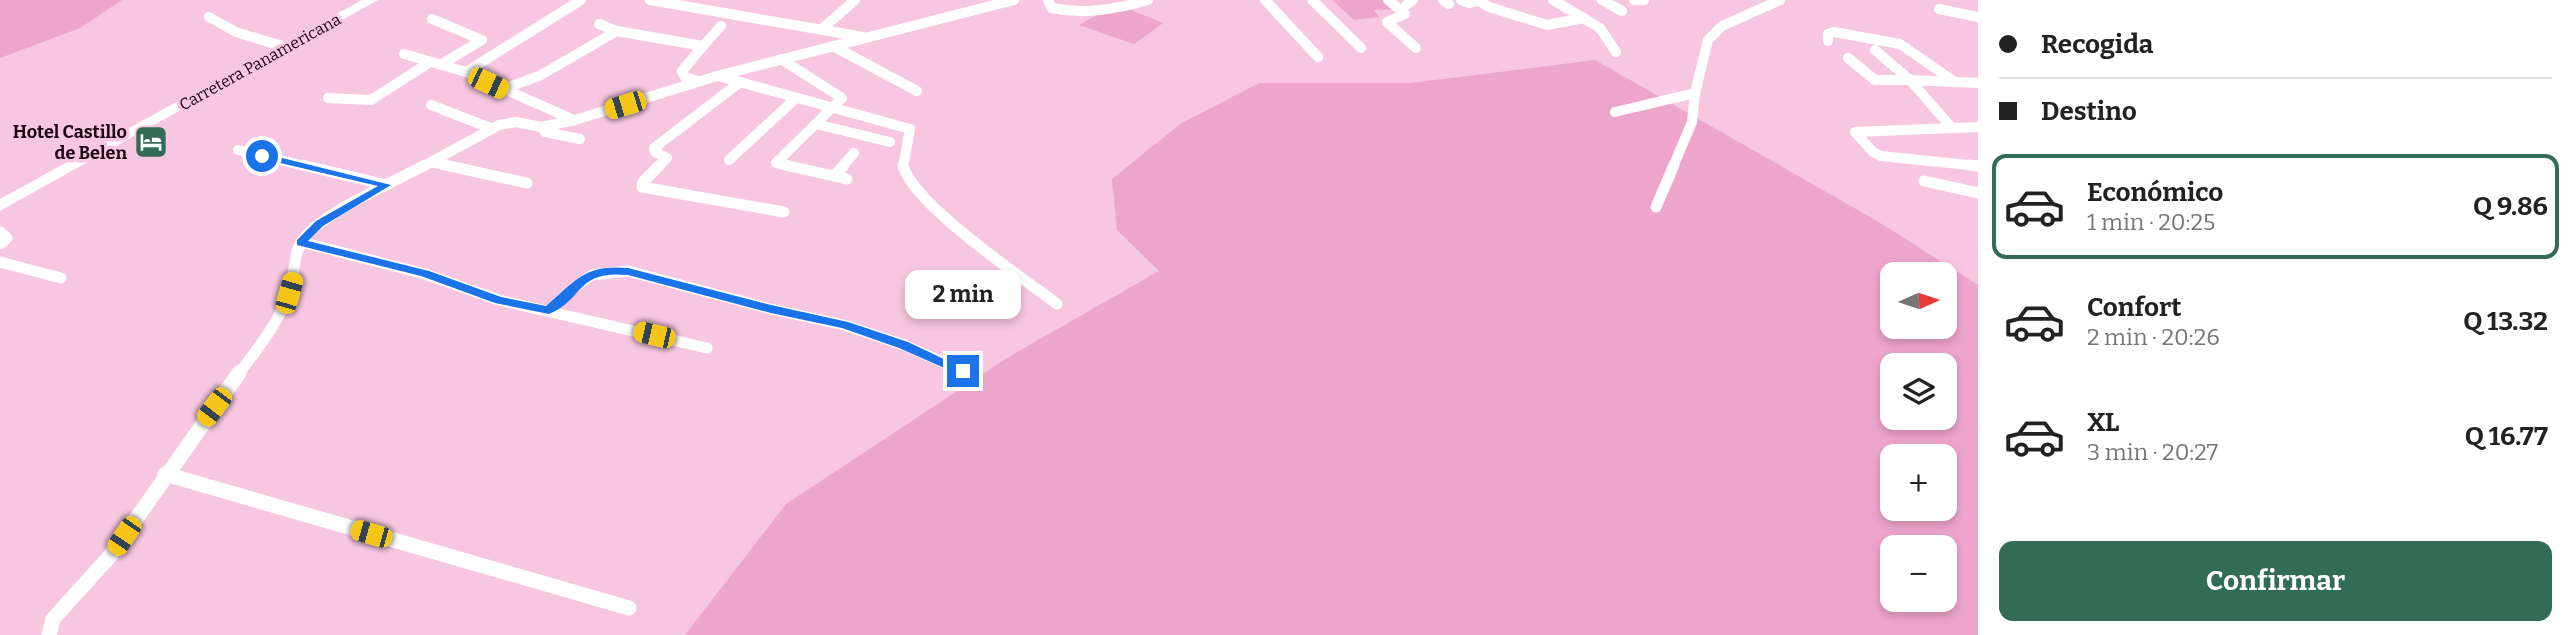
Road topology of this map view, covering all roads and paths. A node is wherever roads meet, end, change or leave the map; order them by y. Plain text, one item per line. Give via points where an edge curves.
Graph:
1 (372, 0) edge
2 (581, 0) edge
3 (650, 0) edge
4 (855, 0) edge
5 (971, 0) edge
6 (1014, 0) edge
7 (1048, 0) edge
8 (1118, 0) edge
9 (1148, 0) edge
10 (1265, 0) edge
11 (1312, 0) edge
12 (1388, 0) edge
13 (1461, 0) edge
14 (1553, 0) edge
15 (1602, 0) edge
16 (1634, 0) edge
17 (1644, 0) edge
18 (1780, 0) edge
19 (1478, 1) edge
20 (1127, 5) junction
21 (993, 6) junction
22 (1939, 9) dead end
23 (1622, 11) dead end
24 (1137, 12) dead end
25 (209, 17) dead end
26 (1978, 17) edge
27 (1584, 18) junction
28 (432, 19) dead end
29 (599, 24) dead end
30 (721, 26) dead end
31 (822, 29) junction
32 (617, 31) junction
33 (867, 37) junction
34 (1828, 41) dead end
35 (703, 46) junction
36 (833, 46) junction
37 (285, 47) junction
38 (1361, 48) dead end
39 (1416, 48) dead end
40 (1875, 50) dead end
41 (1616, 52) dead end
42 (404, 54) dead end
43 (1318, 57) dead end
44 (1848, 58) dead end
45 (781, 59) junction
46 (435, 63) junction
47 (466, 72) junction
48 (717, 76) junction
49 (1910, 80) junction
50 (698, 81) junction
51 (1955, 82) junction
52 (739, 83) junction
53 (1978, 83) edge
54 (503, 89) junction
55 (917, 90) dead end
56 (1695, 93) junction
57 (328, 98) dead end
58 (795, 99) junction
59 (430, 105) dead end
60 (830, 109) junction
61 (1615, 113) dead end
62 (575, 120) junction
63 (816, 124) junction
64 (541, 127) junction
65 (1978, 127) edge
66 (1952, 128) junction
67 (492, 129) junction
68 (580, 139) dead end
69 (890, 142) dead end
70 (238, 150) dead end
71 (854, 153) dead end
72 (729, 160) dead end
73 (431, 162) junction
74 (1978, 166) edge
75 (834, 176) junction
76 (848, 179) dead end
77 (1924, 181) dead end
78 (527, 183) dead end
79 (387, 185) junction
80 (1978, 194) edge
81 (0, 206) edge
82 (1656, 207) dead end
83 (785, 212) dead end
84 (0, 232) edge
85 (301, 242) junction
86 (0, 244) edge
87 (0, 262) edge
88 (61, 278) dead end
89 (1056, 304) dead end
90 (549, 310) junction
91 (707, 348) dead end
92 (963, 371) dead end
93 (165, 474) junction
94 (629, 608) dead end
95 (49, 635) edge

1 - 37 highway, Carretera Panamericana
2 - 47 street
3 - 31 street
4 - 31 street
5 - 21 street
6 - 21 street
7 - 20 street via 1052,8 1072,11
8 - 20 street
9 - 20 street
10 - 43 street
11 - 38 street
12 - 39 street via 1405,14 1387,22
13 - 19 street
14 - 27 street
15 - 23 street
16 - 17 street
18 - 56 street via 1715,31 1705,46
19 - 27 street via 1547,25
20 - 24 street
21 - 33 street
22 - 26 street
25 - 37 street via 236,32
27 - 41 street via 1600,28
28 - 46 street via 482,40
29 - 32 street
30 - 35 street
31 - 33 street
32 - 35 street
32 - 54 street via 539,76
33 - 36 street
34 - 51 street via 1828,34 1834,32 1900,44
35 - 50 street via 682,71
36 - 45 street
36 - 55 street
37 - 81 highway, Carretera Panamericana
40 - 49 street
42 - 46 street
44 - 49 street via 1875,80
45 - 48 street
45 - 60 street via 841,96
46 - 47 street
46 - 57 street via 371,100
47 - 54 street
48 - 50 street
48 - 52 street
49 - 51 street
49 - 66 street
50 - 62 street
51 - 53 street
52 - 58 street
52 - 83 street via 656,146 655,152 667,158 642,187
54 - 62 street
56 - 61 street
56 - 82 street via 1692,122
58 - 60 street
58 - 72 street
59 - 67 street
60 - 63 street
60 - 89 street via 910,130 902,163 906,176 936,209
62 - 64 street
63 - 69 street
63 - 75 street via 776,163
64 - 67 street via 516,122
64 - 68 street via 545,132
65 - 66 street
66 - 74 street via 1855,132 1881,156
67 - 73 street
70 - 79 street
71 - 75 street
73 - 78 street
73 - 79 street
75 - 76 street
77 - 80 street
79 - 85 street via 319,224
84 - 86 street via 7,237
85 - 90 street via 425,274 499,300
85 - 93 street via 289,293 271,331
87 - 88 street
90 - 91 street
90 - 92 street via 590,274 628,271 844,325
93 - 94 street
93 - 95 street via 110,556 53,619

